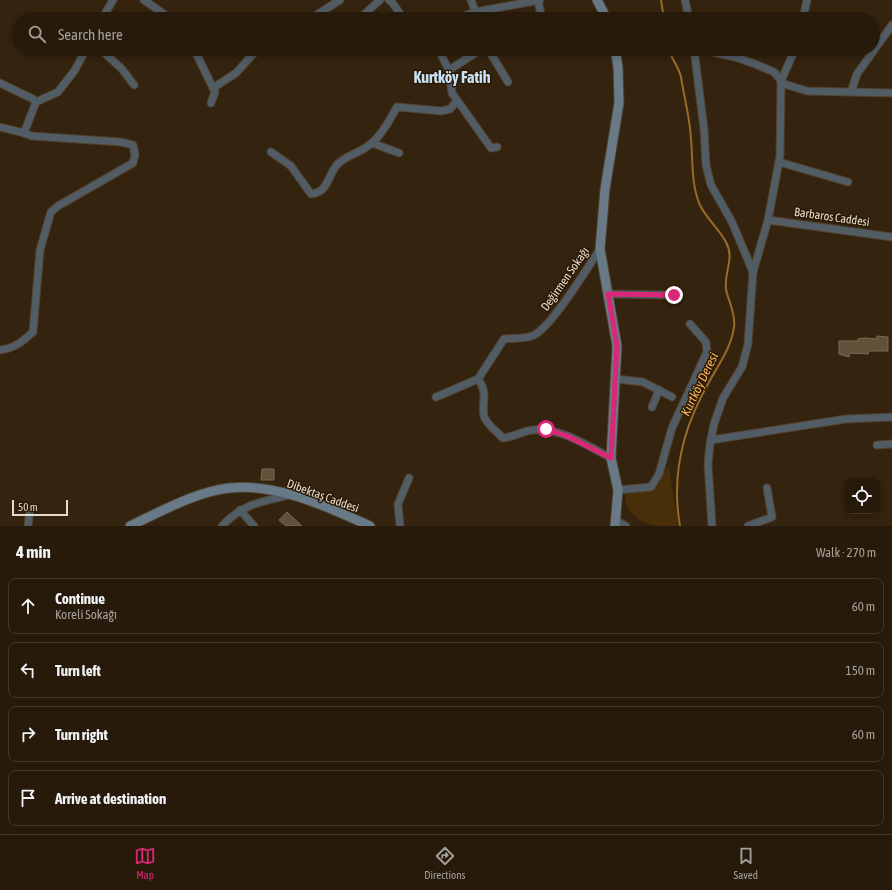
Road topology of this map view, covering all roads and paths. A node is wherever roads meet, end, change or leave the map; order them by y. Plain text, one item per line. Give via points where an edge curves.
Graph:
1 (113, 0) edge
2 (144, 0) edge
3 (340, 0) edge
4 (380, 0) edge
5 (389, 0) edge
6 (471, 0) edge
7 (597, 0) edge
8 (685, 0) edge
9 (807, 0) edge
10 (539, 1) edge
11 (106, 12) edge
12 (160, 12) edge
13 (321, 12) edge
14 (367, 12) edge
15 (399, 12) edge
16 (476, 12) edge
17 (490, 12) edge
18 (541, 12) edge
19 (603, 12) edge
20 (688, 12) edge
21 (804, 12) edge
22 (892, 25) edge
23 (880, 42) edge
24 (82, 56) edge
25 (108, 56) edge
26 (197, 56) edge
27 (251, 56) edge
28 (442, 56) edge
29 (471, 56) edge
30 (492, 56) edge
31 (616, 56) edge
32 (695, 56) edge
33 (730, 56) edge
34 (792, 56) edge
35 (870, 56) edge
36 (449, 70) junction
37 (781, 81) junction
38 (508, 82) dead end
39 (0, 83) edge
40 (134, 85) dead end
41 (213, 88) junction
42 (851, 92) junction
43 (892, 93) edge
44 (457, 101) junction
45 (36, 102) junction
46 (212, 103) dead end
47 (0, 127) edge
48 (24, 133) junction
49 (372, 143) junction
50 (497, 147) dead end
51 (271, 152) dead end
52 (399, 153) dead end
53 (779, 162) junction
54 (848, 182) dead end
55 (768, 220) junction
56 (892, 236) edge
57 (600, 249) junction
58 (754, 272) junction
59 (608, 294) junction
60 (674, 295) dead end
61 (690, 324) dead end
62 (0, 350) edge
63 (478, 379) junction
64 (616, 379) junction
65 (658, 390) junction
66 (436, 397) dead end
67 (672, 397) dead end
68 (652, 406) dead end
69 (892, 417) edge
70 (711, 440) junction
71 (892, 444) edge
72 (877, 445) dead end
73 (611, 458) junction
74 (409, 478) dead end
75 (767, 488) dead end
76 (618, 490) junction
77 (290, 495) junction
78 (30, 510) dead end
79 (240, 510) junction
80 (615, 523) edge
81 (366, 525) edge
82 (28, 526) edge
83 (130, 526) edge
84 (222, 526) edge
85 (254, 526) edge
86 (400, 526) edge
87 (626, 526) edge
88 (712, 526) edge
89 (748, 526) edge

1 - 11 street
2 - 12 street
3 - 13 street
4 - 14 street
5 - 15 street
6 - 16 street
7 - 19 street
8 - 20 street
9 - 21 street
10 - 17 street
10 - 18 street
22 - 23 street
24 - 45 street via 58,92
25 - 40 street
26 - 41 street
27 - 41 street via 236,73
28 - 36 street
29 - 36 street
30 - 38 street
31 - 57 street via 619,102 605,189
32 - 58 street via 706,165 711,185 732,222
33 - 37 street via 774,72
34 - 37 street
35 - 42 street via 857,74
36 - 44 street via 452,93
37 - 42 street via 807,91
37 - 53 street
39 - 45 street via 33,98
41 - 46 street via 215,92
42 - 43 street
44 - 49 street via 450,109 442,112 397,107
44 - 50 street via 491,148
45 - 48 street
47 - 48 street
48 - 62 street via 32,136 121,142 133,145 135,155 133,163 51,212 40,250 33,332 23,342 12,348
49 - 51 street via 336,166 324,189 317,194 311,194 291,166
49 - 52 street
53 - 54 street
53 - 55 street
55 - 56 street, Barbaros Caddesi
55 - 58 street
57 - 59 street
57 - 63 street, Değirmen Sokağı via 570,296 542,329 532,336 504,339
58 - 70 street via 748,344 742,367 723,398
59 - 60 street
59 - 64 street via 617,346
61 - 76 street via 706,342 708,352 672,428 659,474 651,487
63 - 66 street
63 - 73 street via 485,389 484,417 503,438 531,430 546,429 567,436
64 - 65 street via 643,382
64 - 73 street
65 - 67 street
65 - 68 street
69 - 70 street via 846,420
70 - 88 street via 708,464
71 - 72 street
73 - 76 street
74 - 86 street via 398,504
75 - 89 street via 772,517
76 - 80 street
77 - 79 street
77 - 81 street, Dibektaş Caddesi
77 - 83 street, Dibektaş Caddesi via 261,489 230,488 200,496
78 - 82 street
79 - 84 street
79 - 85 street
80 - 87 street

